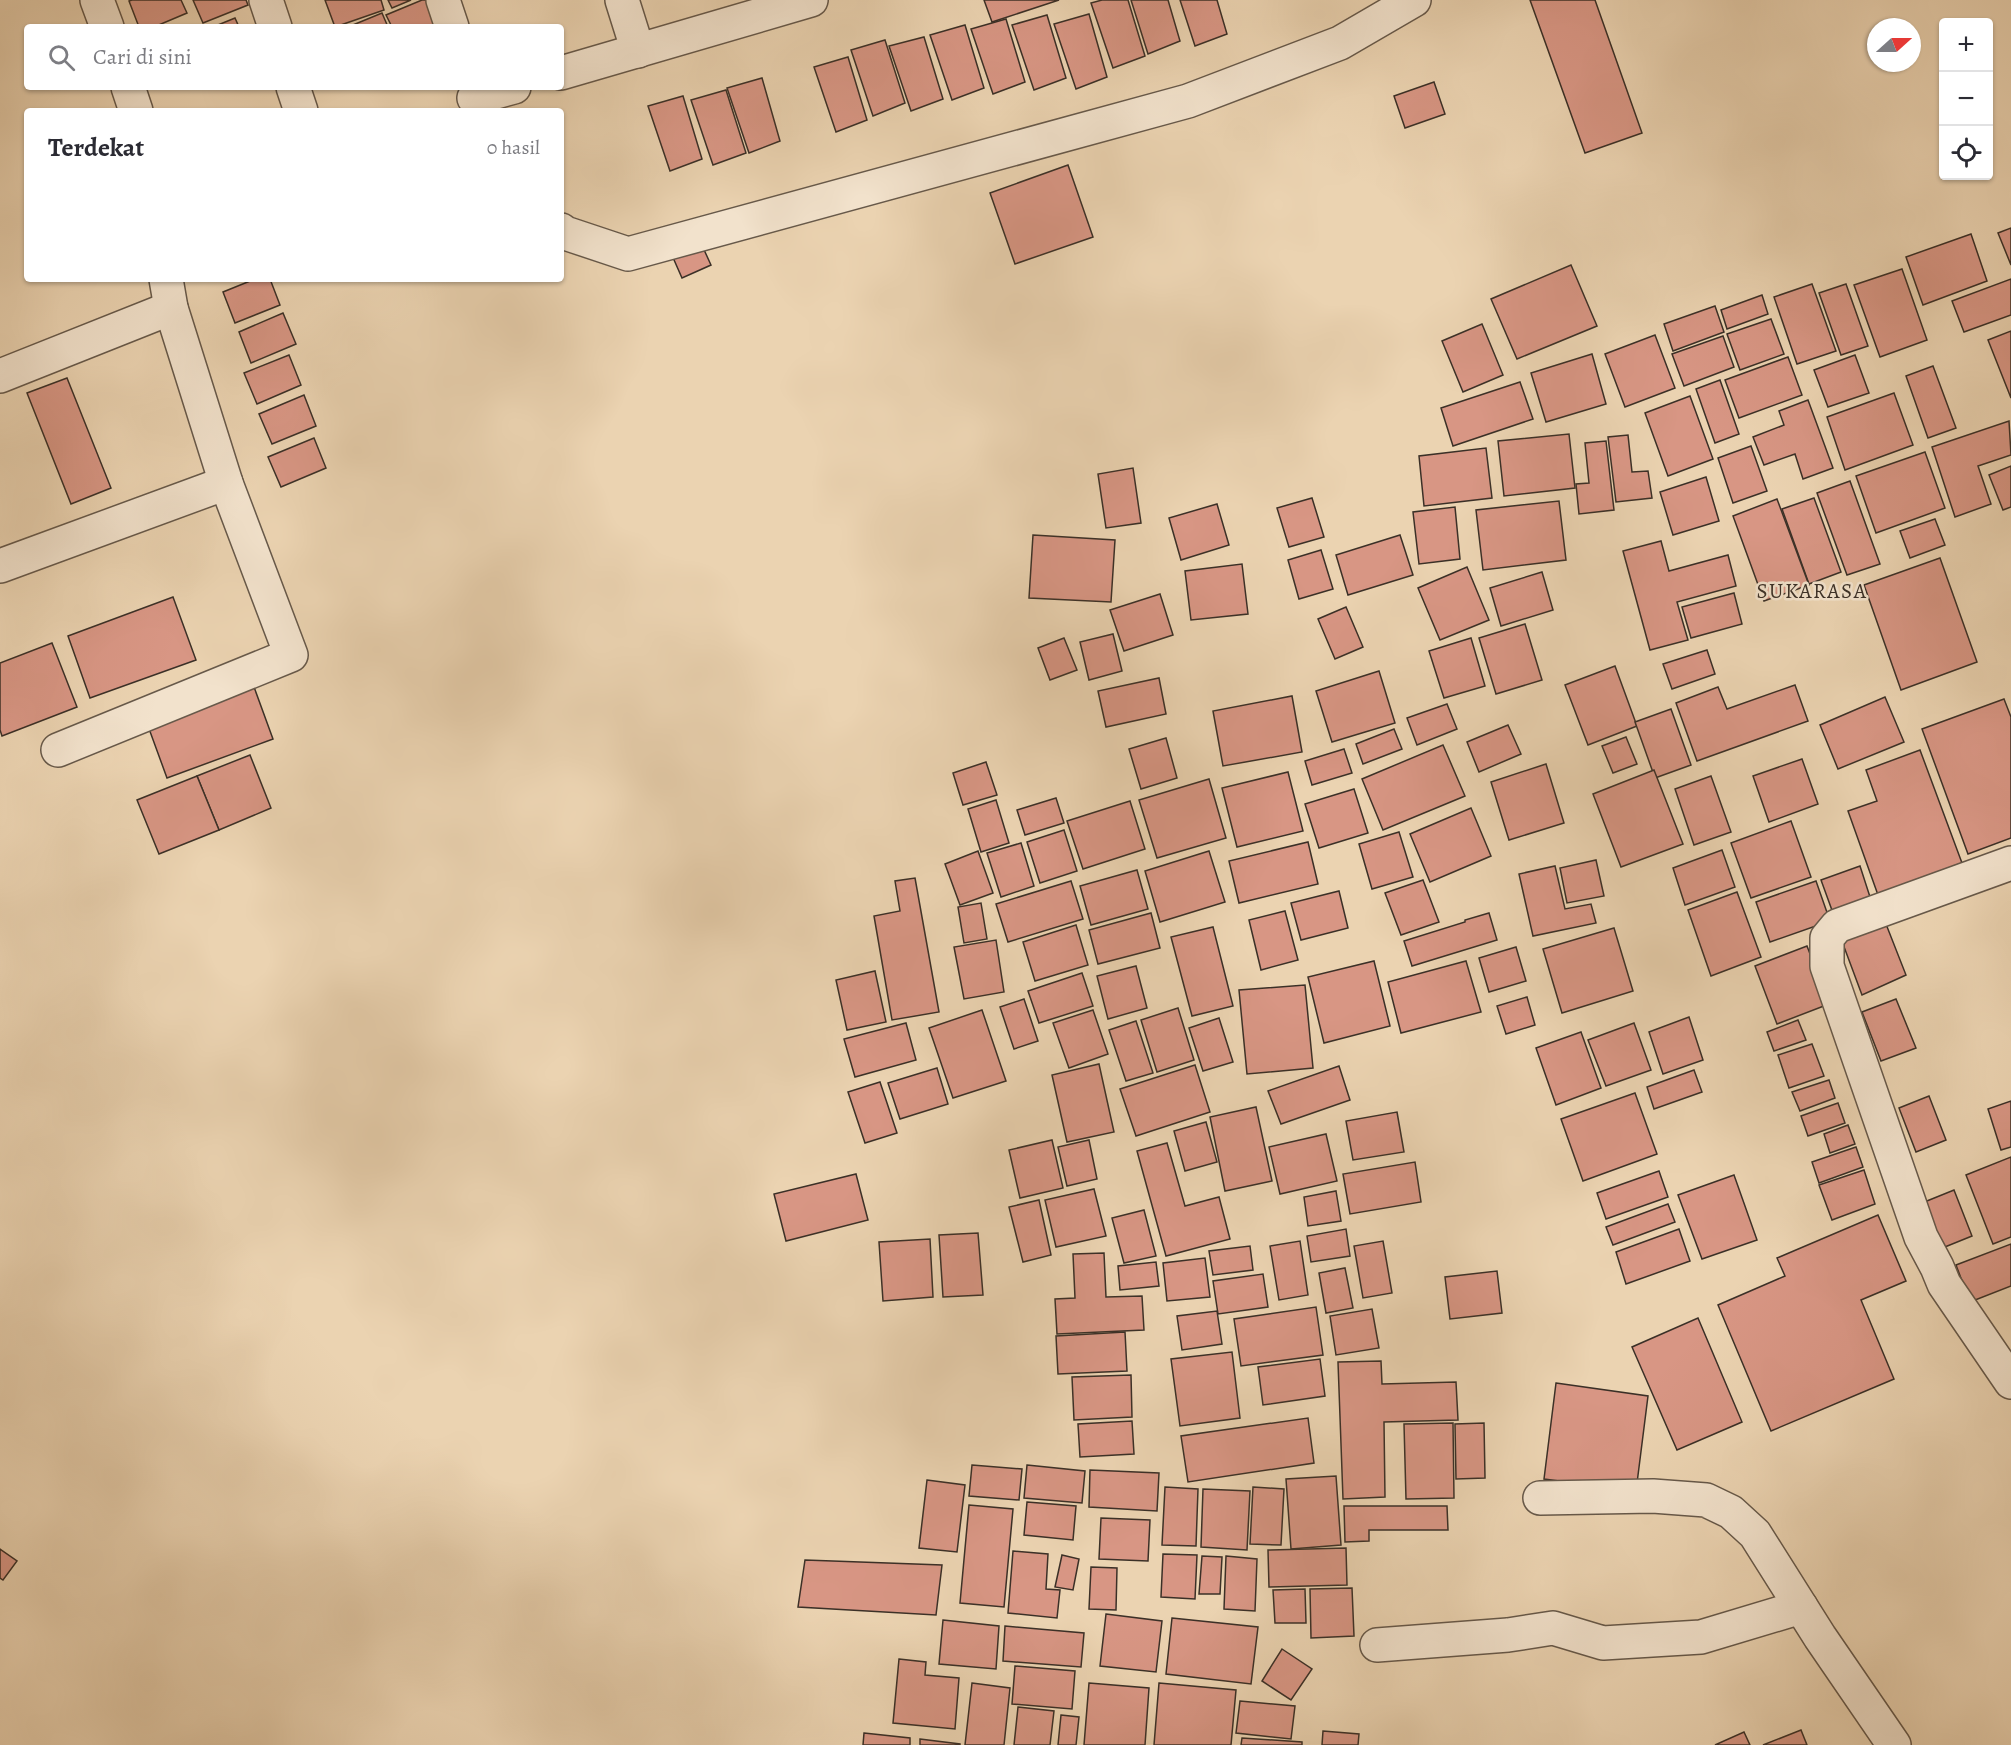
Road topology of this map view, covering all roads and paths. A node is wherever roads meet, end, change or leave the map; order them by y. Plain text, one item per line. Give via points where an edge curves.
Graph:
1 (97, 0) edge
2 (266, 0) edge
3 (443, 0) edge
4 (622, 0) edge
5 (1414, 0) edge
6 (802, 1) edge
7 (106, 24) edge
8 (274, 24) edge
9 (451, 24) edge
10 (638, 51) junction
11 (564, 72) edge
12 (129, 90) edge
13 (295, 90) edge
14 (504, 90) edge
15 (474, 99) edge
16 (135, 108) edge
17 (300, 108) edge
18 (564, 233) edge
19 (169, 294) edge
20 (0, 376) edge
21 (226, 483) junction
22 (0, 566) edge
23 (58, 750) dead end
24 (2011, 863) edge
25 (2011, 1382) edge
26 (1540, 1498) dead end
27 (1801, 1607) junction
28 (1377, 1645) dead end
29 (1894, 1745) edge

1 - 7 street
2 - 8 street
3 - 9 street
4 - 10 street
5 - 18 street via 1340,43 1188,101 628,254
6 - 10 street
10 - 11 street
12 - 16 street
13 - 17 street
14 - 15 street
19 - 20 street
19 - 21 street
21 - 22 street
21 - 23 street via 291,655
24 - 25 street via 1837,926 1827,938 1827,966 1921,1237 1944,1284
26 - 27 street via 1653,1496 1706,1500 1731,1512 1755,1534
27 - 28 street via 1701,1637 1603,1643 1553,1628
27 - 29 street

